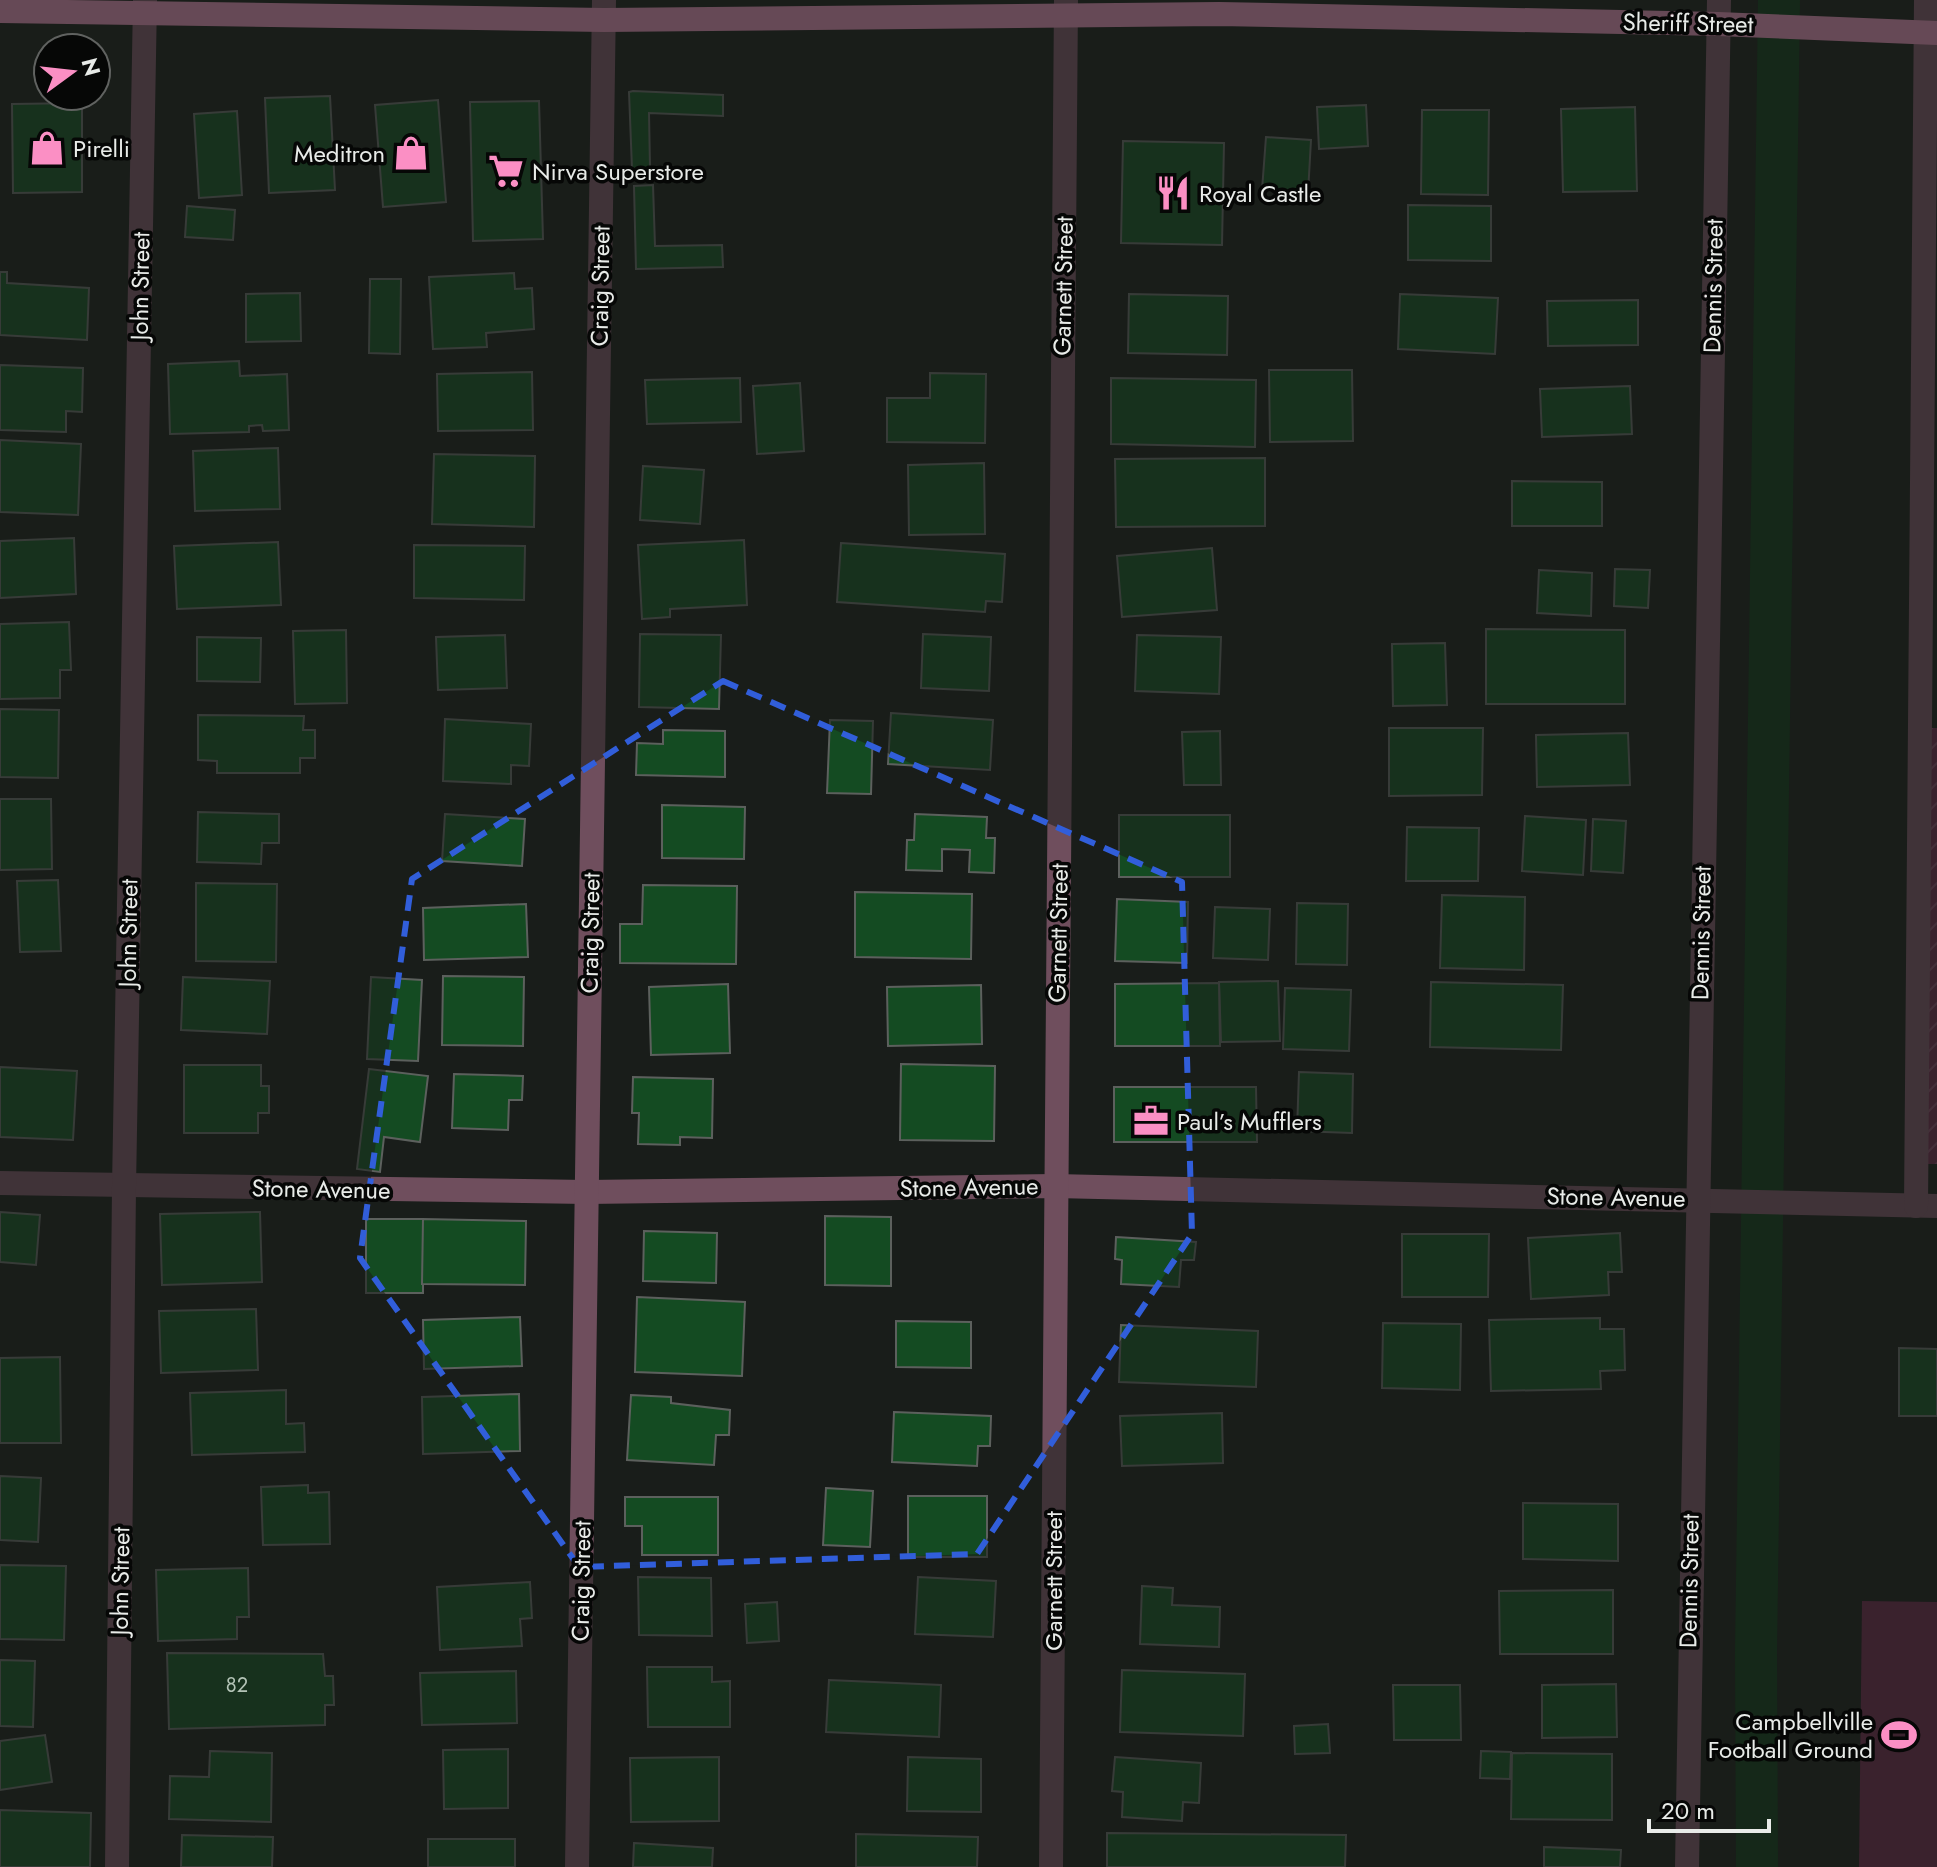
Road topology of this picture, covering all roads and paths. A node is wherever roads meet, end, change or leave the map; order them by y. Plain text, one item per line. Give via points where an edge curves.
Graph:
1 (1926, 0) edge
2 (144, 6) edge
3 (1066, 8) edge
4 (604, 10) edge
5 (0, 11) edge
6 (1718, 12) edge
7 (1931, 32) edge
8 (1928, 808) edge
9 (0, 1183) edge
10 (1055, 1186) junction
11 (124, 1187) junction
12 (586, 1192) junction
13 (1696, 1198) junction
14 (1927, 1206) edge
15 (117, 1867) edge
16 (577, 1867) edge
17 (1051, 1867) edge
18 (1687, 1867) edge

1 - 7 street
2 - 4 main road, Sheriff Street
2 - 5 main road, Sheriff Street
2 - 11 street, John Street
3 - 4 main road, Sheriff Street
3 - 6 main road, Sheriff Street via 1219,14
3 - 10 street, Garnett Street
4 - 12 street, Craig Street
6 - 7 main road, Sheriff Street via 1838,28
6 - 13 street, Dennis Street
7 - 8 street
8 - 14 street
9 - 11 street, Stone Avenue
10 - 12 street, Stone Avenue
10 - 13 street, Stone Avenue
10 - 17 street, Garnett Street
11 - 12 street, Stone Avenue
11 - 15 street, John Street
12 - 16 street, Craig Street
13 - 14 street, Stone Avenue
13 - 18 street, Dennis Street

